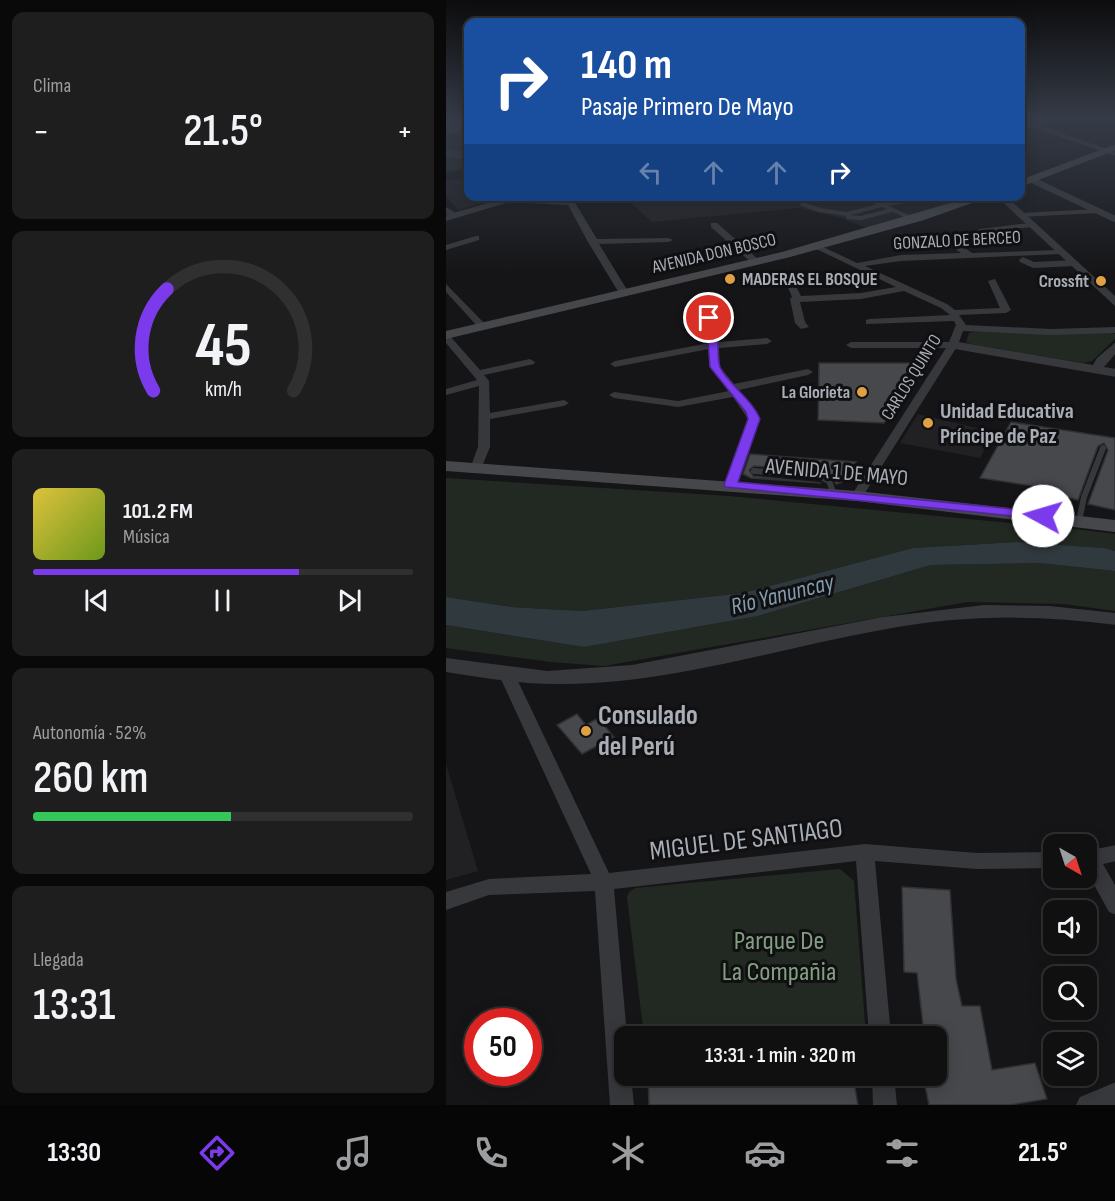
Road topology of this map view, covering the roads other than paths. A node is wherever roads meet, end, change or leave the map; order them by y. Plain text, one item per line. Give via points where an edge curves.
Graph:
1 (1058, 171) edge
2 (1025, 177) edge
3 (1032, 180) junction
4 (1025, 182) edge
5 (504, 201) edge
6 (529, 201) edge
7 (872, 201) edge
8 (907, 201) edge
9 (972, 201) edge
10 (1005, 201) edge
11 (802, 204) dead end
12 (882, 206) junction
13 (892, 210) junction
14 (1097, 211) junction
15 (448, 214) edge
16 (847, 214) junction
17 (1020, 215) junction
18 (915, 220) junction
19 (1115, 220) edge
20 (714, 225) dead end
21 (1030, 225) junction
22 (980, 231) dead end
23 (476, 238) dead end
24 (669, 240) dead end
25 (948, 240) dead end
26 (592, 242) junction
27 (446, 248) edge
28 (816, 248) junction
29 (1060, 252) junction
30 (971, 256) junction
31 (1023, 260) dead end
32 (756, 262) junction
33 (1075, 262) junction
34 (857, 265) junction
35 (788, 278) dead end
36 (992, 281) dead end
37 (446, 287) edge
38 (906, 288) junction
39 (624, 293) junction
40 (796, 299) junction
41 (1115, 304) edge
42 (705, 306) dead end
43 (957, 320) junction
44 (869, 322) dead end
45 (482, 326) junction
46 (804, 327) dead end
47 (1115, 330) edge
48 (446, 336) edge
49 (767, 341) dead end
50 (713, 345) junction
51 (851, 345) dead end
52 (953, 345) junction
53 (1115, 346) edge
54 (530, 363) dead end
55 (614, 364) dead end
56 (1097, 369) junction
57 (808, 372) dead end
58 (1115, 373) edge
59 (481, 377) junction
60 (734, 391) junction
61 (446, 392) edge
62 (614, 395) dead end
63 (564, 403) dead end
64 (484, 417) junction
65 (1103, 448) dead end
66 (446, 466) edge
67 (477, 466) junction
68 (754, 471) dead end
69 (731, 485) junction
70 (834, 494) junction
71 (857, 496) junction
72 (1079, 521) junction
73 (1115, 526) edge
74 (1115, 619) edge
75 (446, 664) edge
76 (507, 675) junction
77 (865, 852) junction
78 (1115, 853) edge
79 (1097, 857) edge
80 (1043, 860) edge
81 (1097, 875) edge
82 (604, 882) junction
83 (446, 901) edge
84 (1115, 906) edge
85 (879, 1026) edge
86 (884, 1086) edge
87 (1115, 1093) edge
88 (622, 1105) edge
89 (886, 1105) edge
90 (1088, 1105) edge

1 - 3 main road
2 - 3 main road
3 - 4 main road
3 - 14 street
5 - 15 street
6 - 26 street via 571,203
7 - 12 lane
8 - 12 lane
9 - 18 main road, AVENIDA DON BOSCO
10 - 17 street
11 - 16 lane
12 - 13 lane
12 - 16 lane
13 - 16 lane via 861,218
13 - 18 lane
14 - 17 street
14 - 19 street
17 - 21 street
18 - 28 main road, AVENIDA DON BOSCO
20 - 32 street
21 - 22 street
21 - 29 street
23 - 27 street
24 - 26 street
25 - 30 street
26 - 39 street
28 - 32 main road, AVENIDA DON BOSCO
28 - 34 street, CARLOS QUINTO
29 - 30 street, GONZALO DE BERCEO
29 - 33 street
30 - 34 street, GONZALO DE BERCEO via 901,258
31 - 33 street via 1033,265
32 - 39 main road, AVENIDA DON BOSCO
33 - 41 street
34 - 38 street, CARLOS QUINTO
35 - 40 street
36 - 43 street via 1006,310
37 - 45 street
38 - 40 street via 861,296
38 - 43 street, CARLOS QUINTO
39 - 45 main road, AVENIDA DON BOSCO
40 - 46 street
42 - 50 street
43 - 44 street
43 - 47 street via 1051,332
43 - 52 street, CARLOS QUINTO
45 - 48 main road, AVENIDA DON BOSCO
48 - 59 street
49 - 50 street
50 - 55 street
50 - 60 street via 715,367
51 - 52 street
52 - 56 street
52 - 71 street, CARLOS QUINTO
53 - 56 street
54 - 59 street
56 - 58 street
57 - 60 street
59 - 61 street
59 - 64 street
60 - 62 street via 678,404
60 - 69 street via 754,419
63 - 64 street
64 - 67 street via 484,447
65 - 72 lane
66 - 67 main road, AVENIDA 1 DE MAYO
67 - 69 main road, AVENIDA 1 DE MAYO
68 - 70 lane via 820,476 829,481
69 - 70 main road, AVENIDA 1 DE MAYO
70 - 71 main road, AVENIDA 1 DE MAYO
71 - 72 main road, AVENIDA 1 DE MAYO
72 - 73 main road, AVENIDA 1 DE MAYO
74 - 76 street via 1054,611 982,611 842,632 659,668 581,677
75 - 76 street
76 - 82 street
77 - 80 street, MIGUEL DE SANTIAGO via 977,861
77 - 82 street, MIGUEL DE SANTIAGO
77 - 85 street
78 - 79 street
81 - 84 street
82 - 83 street, MIGUEL DE SANTIAGO via 489,887
82 - 88 street
86 - 89 street
87 - 90 street

